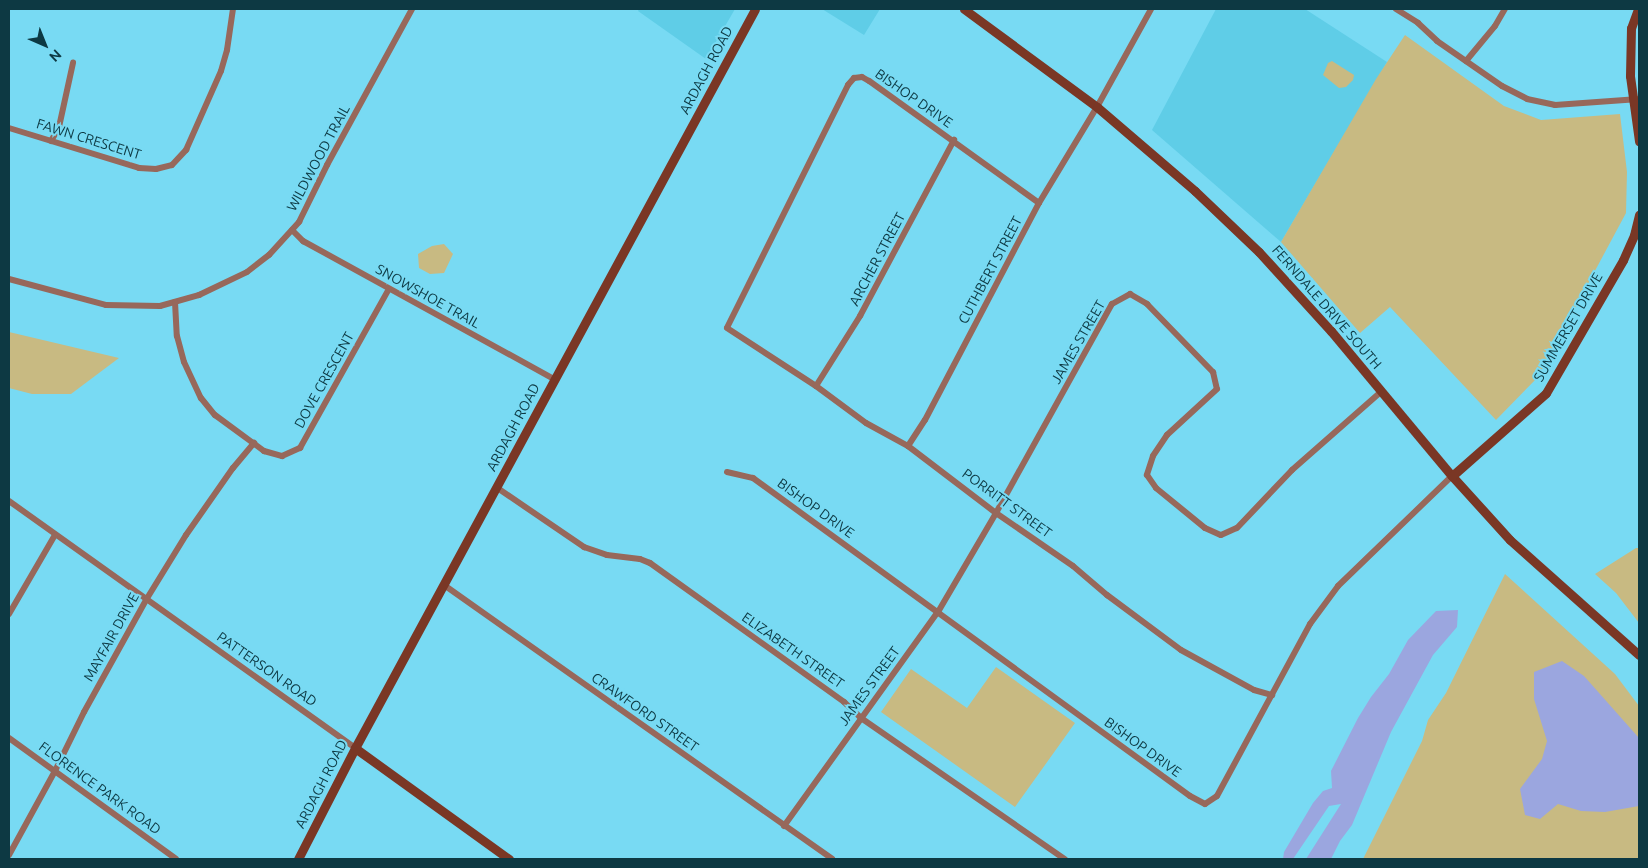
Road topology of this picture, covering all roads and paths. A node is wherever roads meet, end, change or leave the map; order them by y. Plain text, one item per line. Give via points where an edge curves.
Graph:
1 (233, 9) edge
2 (412, 9) edge
3 (755, 9) edge
4 (964, 9) edge
5 (1151, 9) edge
6 (1396, 9) edge
7 (1506, 9) edge
8 (1638, 9) edge
9 (1466, 61) junction
10 (73, 63) dead end
11 (1636, 100) edge
12 (1097, 107) junction
13 (9, 128) edge
14 (954, 140) junction
15 (51, 141) junction
16 (1639, 141) edge
17 (1039, 203) junction
18 (1639, 215) edge
19 (292, 230) junction
20 (9, 278) edge
21 (389, 289) junction
22 (175, 302) junction
23 (728, 328) joint
24 (554, 379) junction
25 (816, 386) junction
26 (1382, 391) junction
27 (254, 443) junction
28 (908, 446) junction
29 (727, 472) dead end
30 (1452, 476) junction
31 (496, 487) junction
32 (9, 501) edge
33 (996, 513) junction
34 (55, 536) junction
35 (444, 585) junction
36 (146, 600) junction
37 (938, 612) junction
38 (9, 614) edge
39 (1639, 655) edge
40 (1272, 695) junction
41 (861, 718) junction
42 (9, 738) edge
43 (355, 748) junction
44 (55, 771) junction
45 (784, 826) junction
46 (9, 855) edge
47 (176, 859) edge
48 (298, 859) edge
49 (509, 859) edge
50 (832, 859) edge
51 (1065, 859) edge

1 - 15 street, FAWN CRESCENT via 221,71 186,150 172,165 156,170 140,168
2 - 19 street, WILDWOOD TRAIL
3 - 24 street, ARDAGH ROAD
4 - 12 street, FERNDALE DRIVE SOUTH
5 - 12 street, CUTHBERT STREET
6 - 9 street
7 - 9 street
8 - 11 street via 1631,28 1630,76
9 - 11 street via 1502,86 1527,98 1555,105
10 - 15 street via 59,127
11 - 16 street
12 - 17 street, CUTHBERT STREET
12 - 26 street, FERNDALE DRIVE SOUTH via 1196,191 1259,252
13 - 15 street, FAWN CRESCENT
14 - 17 street, BISHOP DRIVE
14 - 23 street, BISHOP DRIVE via 869,81 862,77 854,78
14 - 25 street, ARCHER STREET via 860,316
17 - 28 street, CUTHBERT STREET via 925,420
18 - 30 street, SUMMERSET DRIVE via 1623,260 1546,393
19 - 21 street, SNOWSHOE TRAIL via 303,240
19 - 22 street, WILDWOOD TRAIL via 269,255 247,272 199,295
20 - 22 street, WILDWOOD TRAIL via 106,305 160,306
21 - 24 street, SNOWSHOE TRAIL
21 - 27 street, DOVE CRESCENT via 300,448 282,456 264,451
22 - 27 street, DOVE CRESCENT via 177,336 184,362 202,398 215,415
23 - 25 street, PORRITT STREET
24 - 31 street, ARDAGH ROAD
25 - 28 street, PORRITT STREET via 866,423
26 - 30 street, FERNDALE DRIVE SOUTH
26 - 33 street, JAMES STREET via 1292,470 1238,528 1221,535 1191,517 1156,488 1147,475 1153,456 1167,435 1216,389 1213,372 1147,304 1130,294 1112,304
27 - 36 street, MAYFAIR DRIVE via 202,513
28 - 33 street, PORRITT STREET
29 - 37 street, BISHOP DRIVE via 752,478
30 - 39 street, FERNDALE DRIVE SOUTH via 1527,557
30 - 40 street, BISHOP DRIVE via 1338,586 1310,624
31 - 35 street, ARDAGH ROAD
31 - 41 street, ELIZABETH STREET via 580,545 603,554 649,562 844,702
32 - 34 street, PATTERSON ROAD
33 - 37 street, JAMES STREET
33 - 40 street, PORRITT STREET via 1073,566 1180,650 1254,690
34 - 36 street, PATTERSON ROAD
34 - 38 street
35 - 43 street, ARDAGH ROAD
35 - 45 street, CRAWFORD STREET
36 - 43 street, PATTERSON ROAD
36 - 44 street, MAYFAIR DRIVE
37 - 40 street, BISHOP DRIVE via 1205,804 1217,796
37 - 41 street, JAMES STREET
41 - 45 street, JAMES STREET
41 - 51 street, ELIZABETH STREET
42 - 44 street, FLORENCE PARK ROAD
43 - 48 street, ARDAGH ROAD
43 - 49 street, PATTERSON ROAD
44 - 46 street, MAYFAIR DRIVE
44 - 47 street, FLORENCE PARK ROAD
45 - 50 street, CRAWFORD STREET

